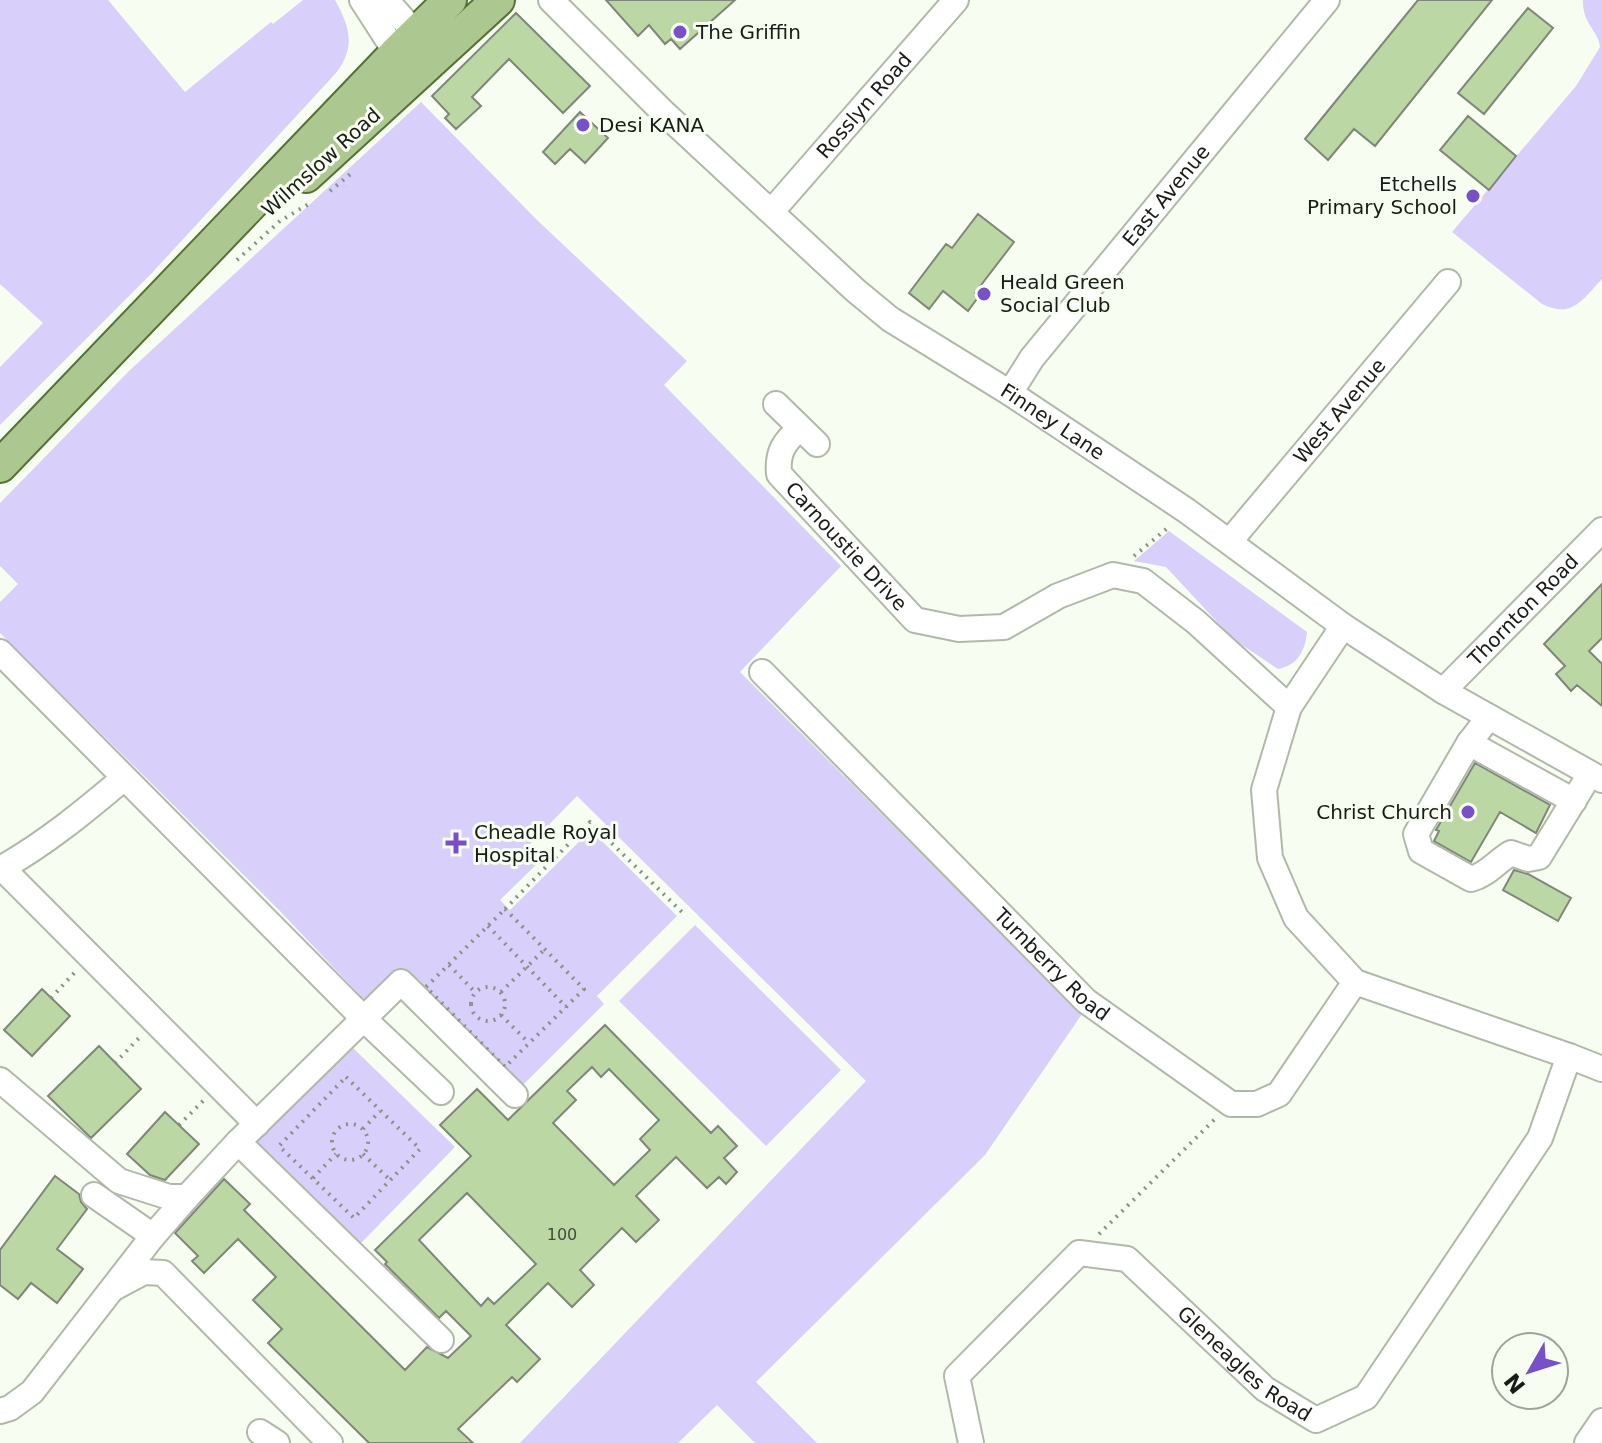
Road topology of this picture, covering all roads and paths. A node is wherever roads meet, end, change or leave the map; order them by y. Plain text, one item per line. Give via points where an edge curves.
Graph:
1 (362, 0) edge
2 (386, 0) edge
3 (411, 0) edge
4 (437, 0) edge
5 (450, 0) edge
6 (498, 0) edge
7 (551, 0) edge
8 (956, 0) edge
9 (1327, 0) edge
10 (416, 56) junction
11 (358, 167) dead end
12 (325, 194) dead end
13 (314, 201) dead end
14 (772, 211) junction
15 (234, 262) dead end
16 (1448, 282) dead end
17 (1010, 393) junction
18 (776, 404) dead end
19 (0, 466) edge
20 (1187, 511) junction
21 (1602, 530) edge
22 (1230, 541) junction
23 (1113, 575) junction
24 (1343, 626) junction
25 (0, 652) edge
26 (762, 672) dead end
27 (1443, 691) junction
28 (1289, 707) junction
29 (1489, 717) junction
30 (1469, 743) junction
31 (1596, 777) edge
32 (124, 778) junction
33 (1574, 801) junction
34 (1, 868) edge
35 (505, 909) junction
36 (685, 915) dead end
37 (488, 926) junction
38 (545, 949) junction
39 (90, 956) junction
40 (449, 965) junction
41 (527, 966) junction
42 (1355, 982) junction
43 (475, 992) junction
44 (501, 992) junction
45 (51, 998) dead end
46 (566, 1007) junction
47 (501, 1015) junction
48 (364, 1019) junction
49 (155, 1021) junction
50 (529, 1043) junction
51 (1569, 1056) junction
52 (115, 1063) dead end
53 (1602, 1069) edge
54 (0, 1080) edge
55 (220, 1086) junction
56 (441, 1092) dead end
57 (515, 1095) dead end
58 (1231, 1104) junction
59 (380, 1111) junction
60 (257, 1124) junction
61 (179, 1125) dead end
62 (363, 1129) junction
63 (238, 1142) junction
64 (336, 1154) junction
65 (363, 1154) junction
66 (313, 1178) junction
67 (390, 1180) junction
68 (94, 1195) dead end
69 (187, 1197) junction
70 (153, 1236) junction
71 (1079, 1253) junction
72 (114, 1288) junction
73 (441, 1340) dead end
74 (0, 1411) edge
75 (1602, 1421) edge
76 (330, 1443) edge
77 (971, 1443) edge
78 (1587, 1443) edge

1 - 10 street
2 - 10 street
3 - 4 main road
5 - 10 main road, Wilmslow Road
6 - 10 main road, Wilmslow Road
7 - 14 street, Finney Lane
8 - 14 street, Rosslyn Road
9 - 17 street, East Avenue via 1032,358
10 - 19 main road, Wilmslow Road via 141,320
11 - 12 path
13 - 15 path via 280,221
14 - 17 street, Finney Lane via 890,319
16 - 22 street, West Avenue
17 - 20 street, Finney Lane
18 - 23 street, Carnoustie Drive via 808,436 785,441 779,474 915,620 959,629 1004,627 1058,596
20 - 22 street, Finney Lane
20 - 23 path
21 - 27 street, Thornton Road
22 - 24 street, Finney Lane
23 - 28 street via 1143,581
24 - 27 street, Finney Lane
24 - 28 street
25 - 32 street
26 - 58 street, Turnberry Road via 1086,1001
27 - 29 street, Finney Lane
28 - 42 street via 1264,790 1270,858 1296,918
29 - 30 street
29 - 31 street, Finney Lane
30 - 33 street
30 - 33 street via 1416,834 1421,851 1471,879 1484,876 1511,853 1539,857
31 - 33 street
32 - 34 street via 63,828
32 - 48 street
34 - 39 street
35 - 36 path via 590,822
35 - 37 path
35 - 38 path
37 - 40 path
37 - 41 path
38 - 41 path
38 - 46 path via 584,989
39 - 45 path
39 - 49 street
40 - 43 path
40 - 50 path via 426,987 505,1067
41 - 44 path
41 - 46 path
42 - 51 street
42 - 58 street via 1279,1094 1257,1104
43 - 44 path via 487,986
43 - 47 path via 470,1004 476,1017 491,1021
44 - 47 path
46 - 50 path
47 - 50 path
48 - 56 street
48 - 57 street via 401,982
48 - 60 street
49 - 52 path
49 - 55 street
51 - 53 street
51 - 71 street, Gleneagles Road via 1540,1138 1366,1397 1316,1420 1265,1389 1127,1259
54 - 69 street via 119,1181 169,1197
55 - 60 street
55 - 61 path
58 - 71 path
59 - 62 path
59 - 66 path via 346,1077 279,1146
59 - 67 path via 420,1149
60 - 63 street
62 - 64 path via 353,1124 337,1129 332,1140
62 - 65 path via 368,1141
63 - 69 street
63 - 73 street
64 - 65 path via 349,1160
64 - 66 path
65 - 67 path
66 - 67 path via 354,1218
68 - 70 street
69 - 70 street
70 - 72 street
71 - 77 street via 957,1376
72 - 74 street via 32,1392
72 - 76 street via 144,1272 163,1273
75 - 78 street

